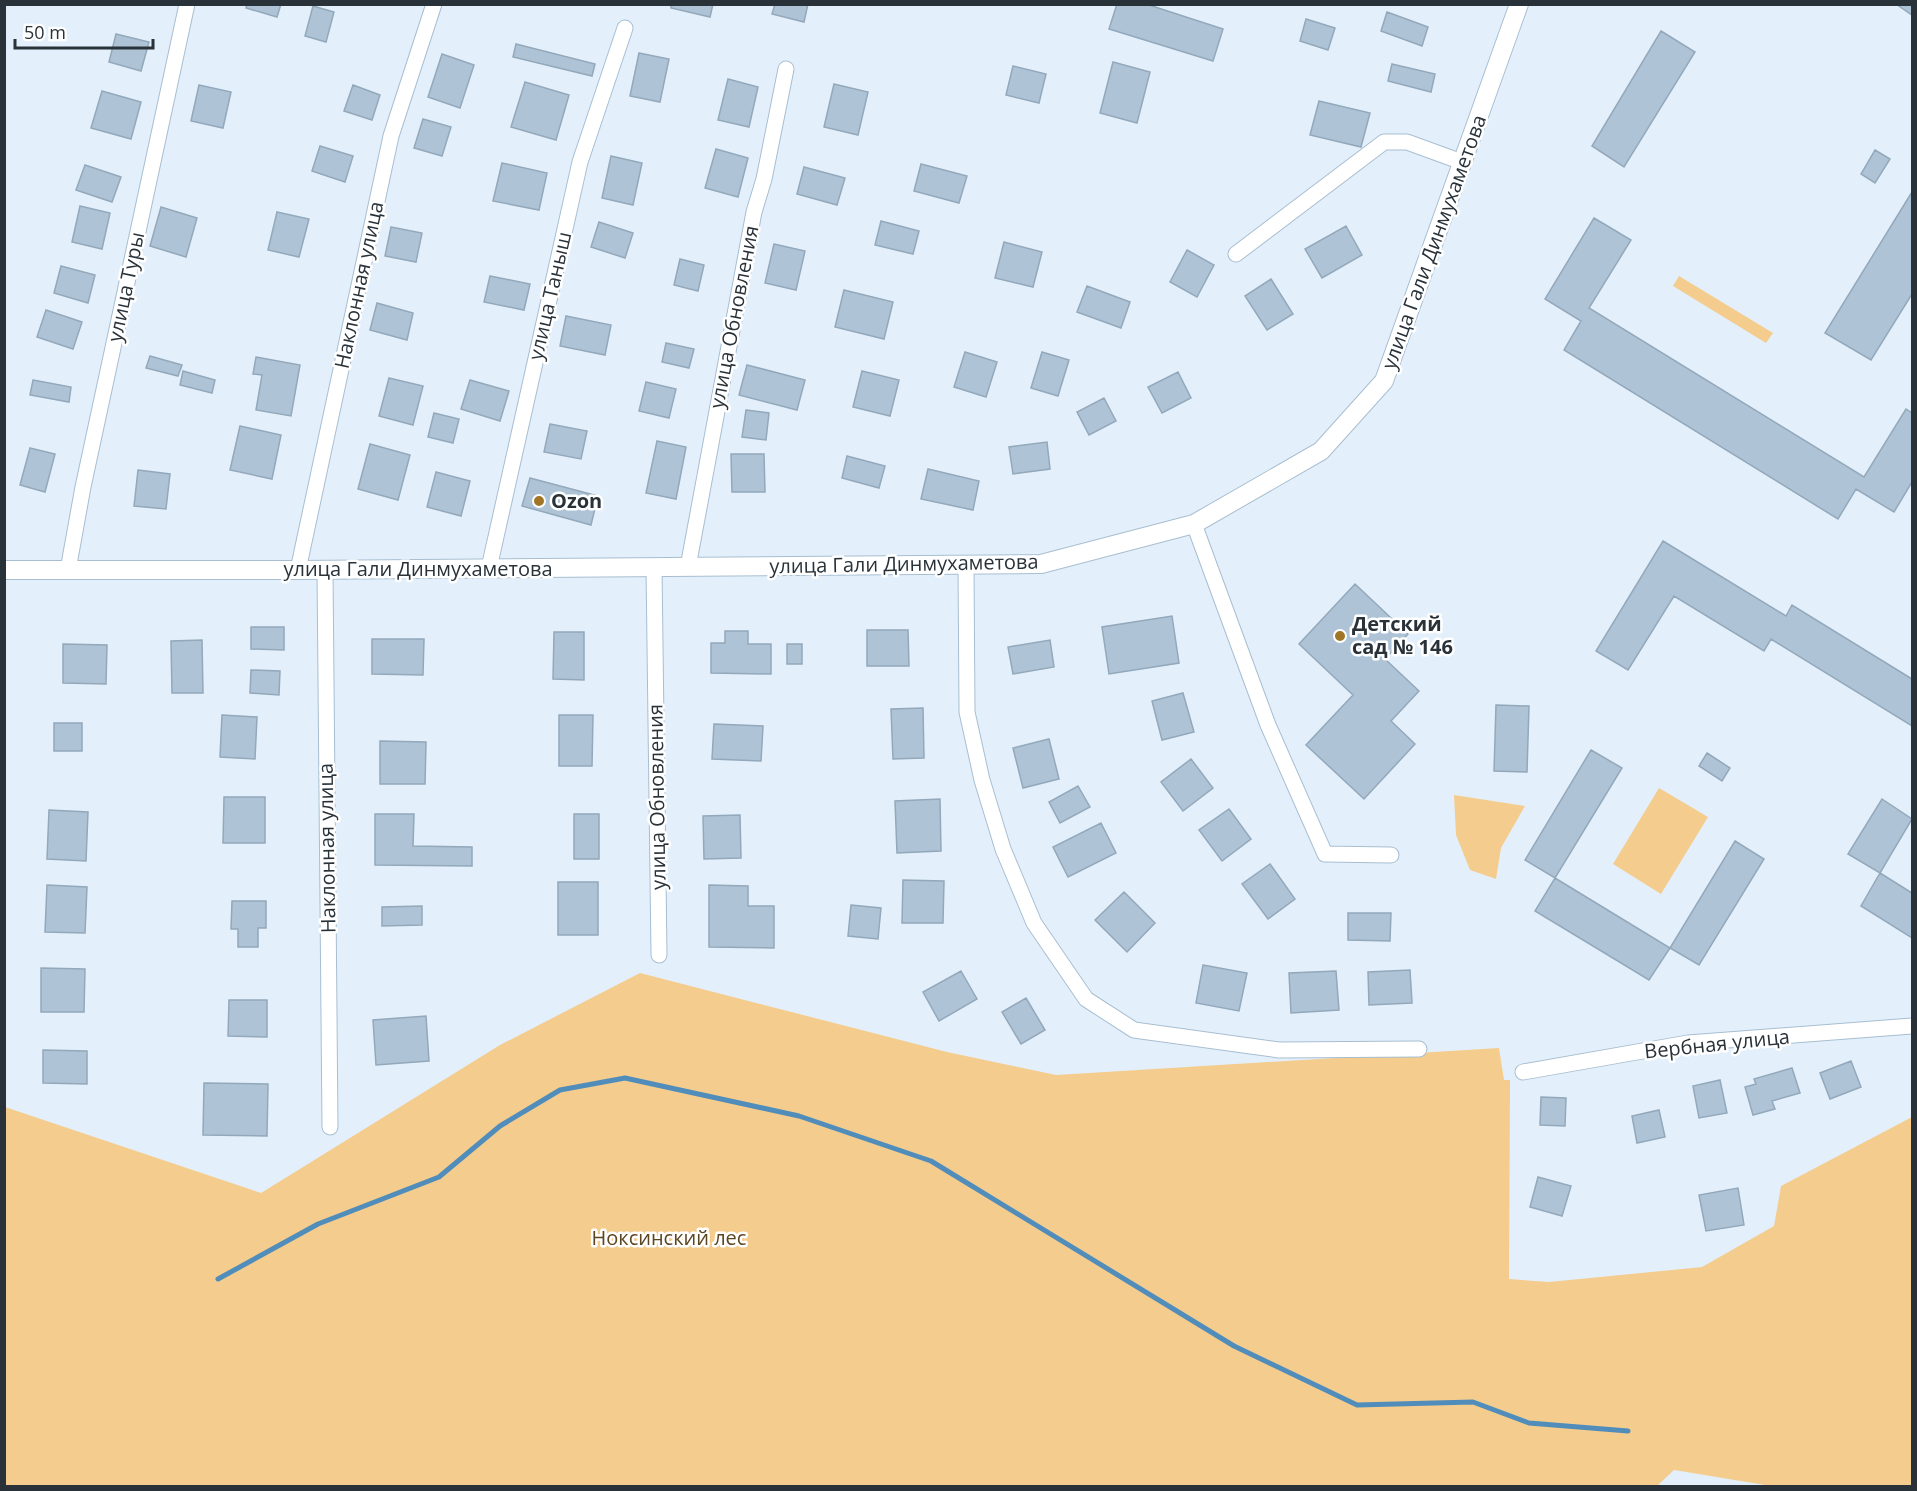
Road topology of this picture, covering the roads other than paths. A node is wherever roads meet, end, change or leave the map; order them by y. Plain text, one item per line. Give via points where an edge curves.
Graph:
1 (187, 4) edge
2 (434, 4) edge
3 (1519, 4) edge
4 (625, 28) dead end
5 (786, 69) dead end
6 (1462, 162) junction
7 (1236, 254) dead end
8 (1194, 524) junction
9 (966, 565) junction
10 (654, 567) junction
11 (688, 567) junction
12 (489, 568) junction
13 (325, 569) junction
14 (4, 570) edge
15 (68, 570) junction
16 (298, 570) junction
17 (1391, 855) dead end
18 (659, 955) dead end
19 (1912, 1026) edge
20 (1419, 1049) dead end
21 (1523, 1072) dead end
22 (330, 1126) dead end

1 - 15 street, улица Туры
2 - 16 street, Наклонная улица via 391,136
3 - 6 street, улица Гали Динмухаметова
4 - 12 street, улица Таныш via 580,162
5 - 11 street, улица Обновления via 754,212
6 - 7 street via 1407,142 1384,142
6 - 8 street, улица Гали Динмухаметова via 1384,381 1321,451
8 - 9 street, улица Гали Динмухаметова via 1041,564
8 - 17 street via 1268,725 1325,854
9 - 11 street, улица Гали Динмухаметова
9 - 20 street via 967,712 982,780 1003,849 1034,923 1086,999 1134,1029 1279,1050
10 - 11 street, улица Гали Динмухаметова
10 - 12 street, улица Гали Динмухаметова
10 - 18 street, улица Обновления
12 - 13 street, улица Гали Динмухаметова
13 - 16 street, улица Гали Динмухаметова
13 - 22 street, Наклонная улица
14 - 15 street, улица Гали Динмухаметова
15 - 16 street, улица Гали Динмухаметова
19 - 21 street, Вербная улица via 1688,1043

